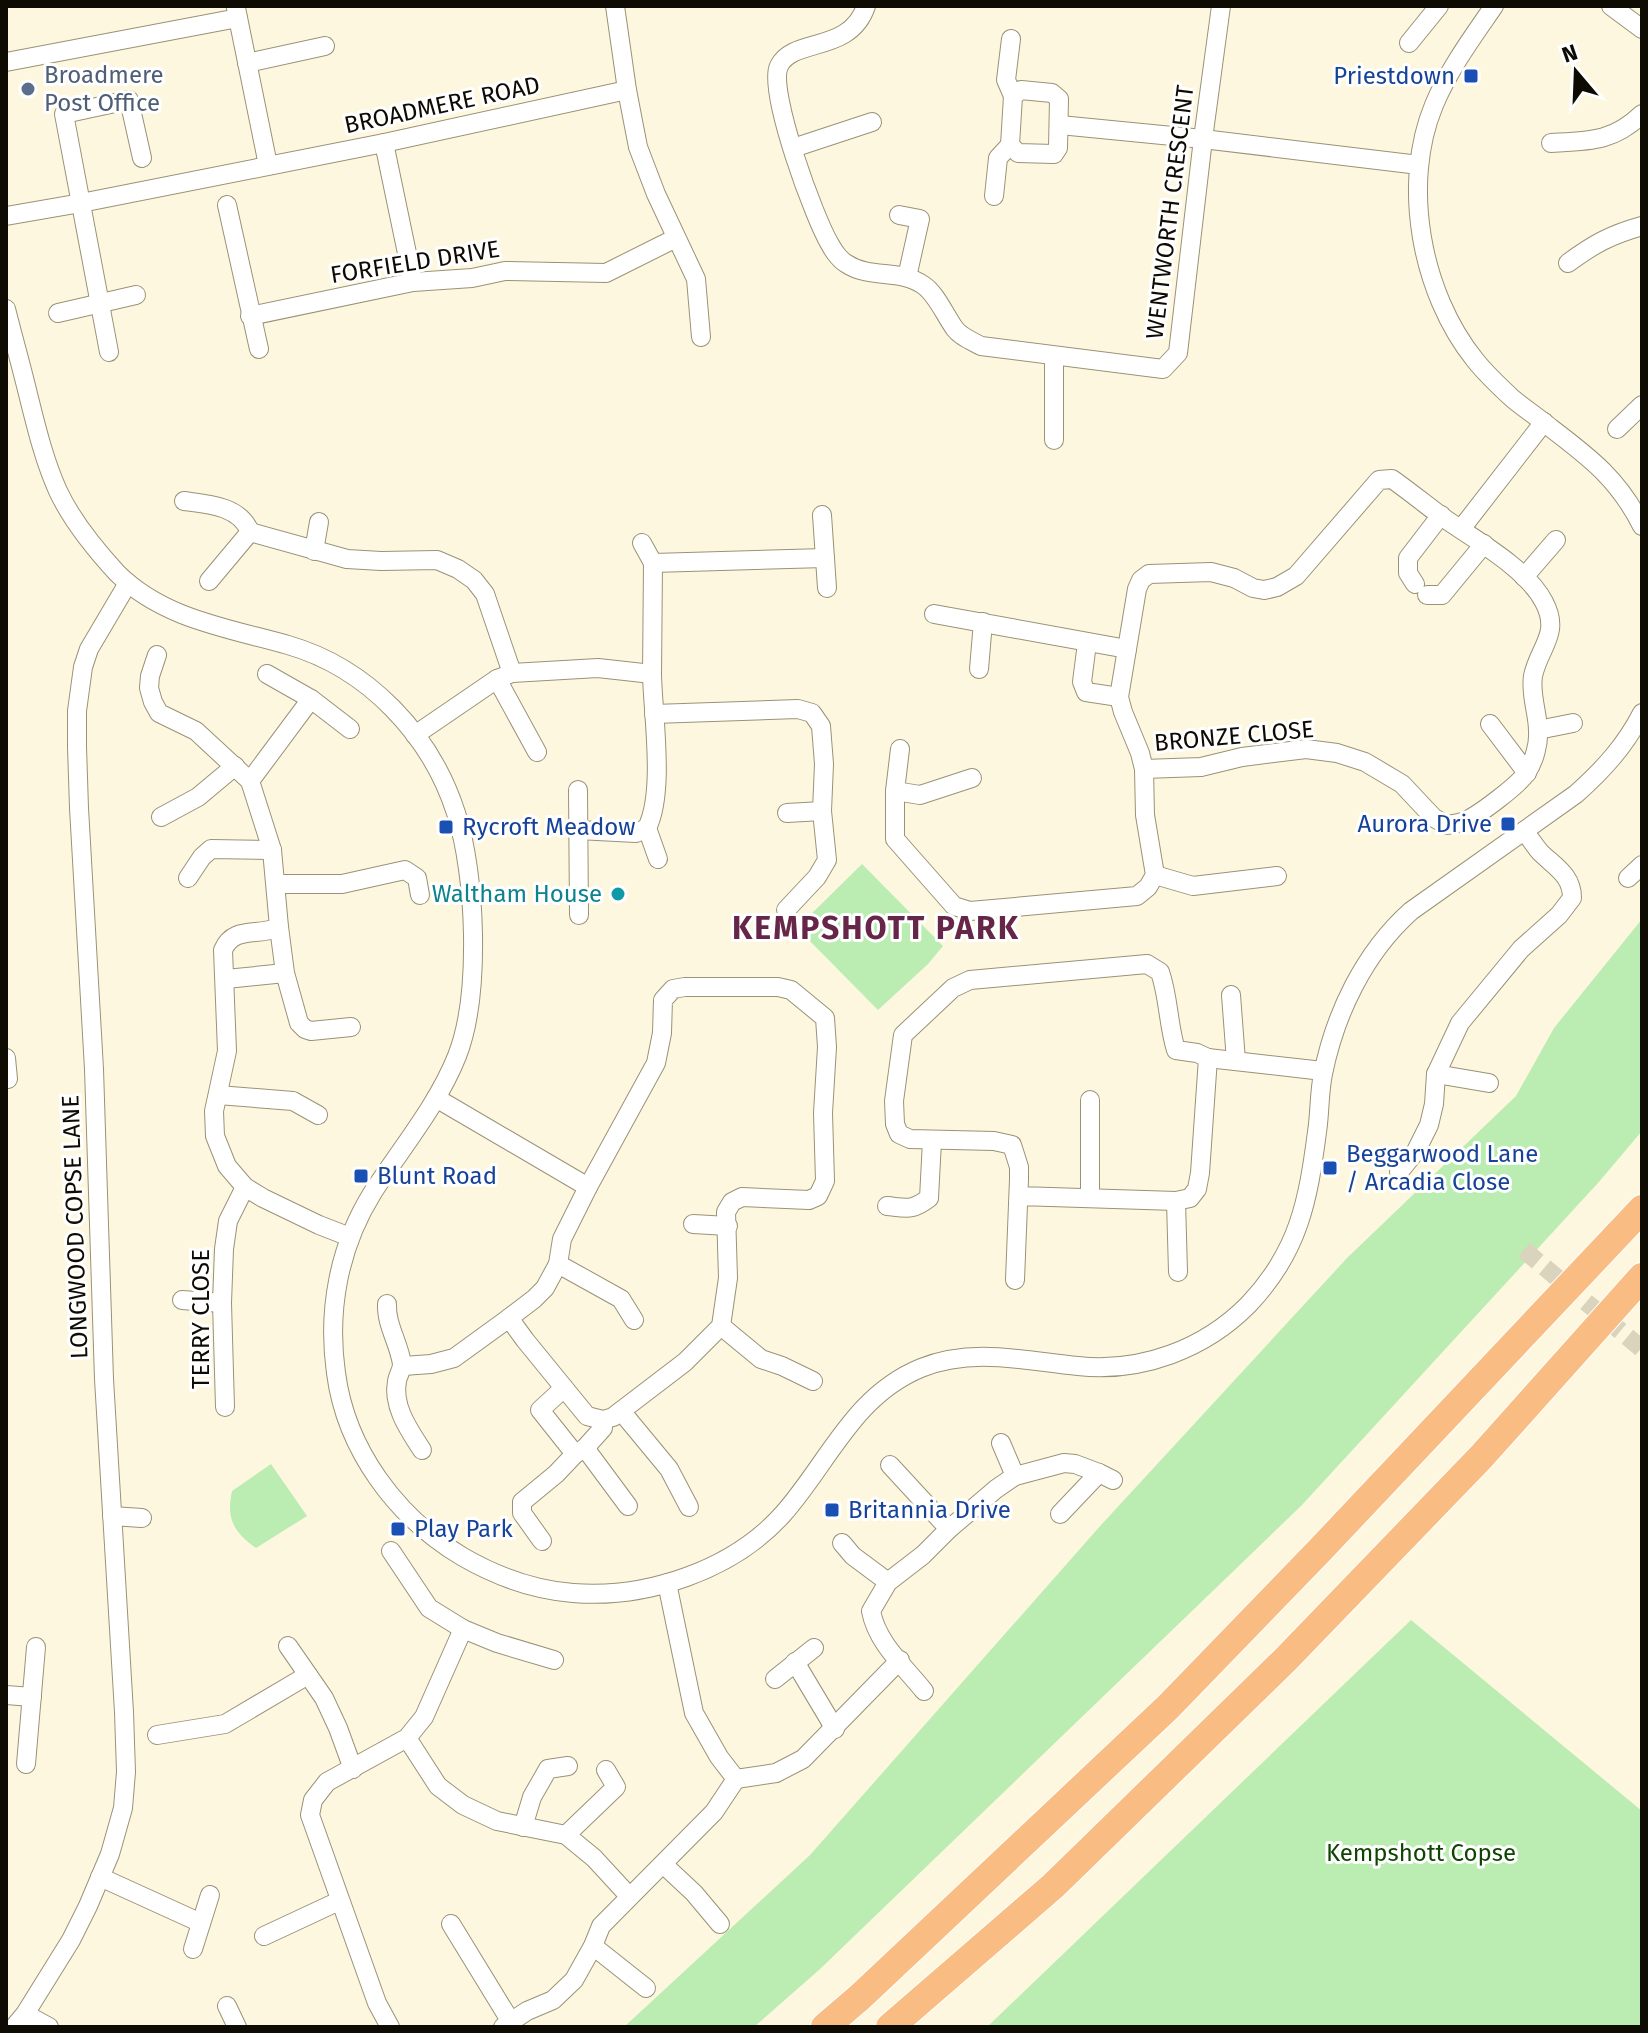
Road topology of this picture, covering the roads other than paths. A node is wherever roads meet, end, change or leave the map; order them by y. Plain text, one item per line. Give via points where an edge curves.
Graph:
1 (615, 6) edge
2 (866, 6) edge
3 (1221, 6) edge
4 (1494, 6) edge
5 (1611, 6) edge
6 (1433, 8) edge
7 (236, 12) edge
8 (1642, 29) edge
9 (1011, 39) dead end
10 (1409, 43) dead end
11 (325, 46) dead end
12 (6, 62) edge
13 (247, 63) junction
14 (627, 90) junction
15 (1013, 96) junction
16 (1641, 115) edge
17 (872, 122) dead end
18 (1060, 125) junction
19 (1203, 139) junction
20 (384, 143) junction
21 (1551, 143) dead end
22 (1010, 145) junction
23 (793, 148) junction
24 (142, 158) dead end
25 (268, 165) junction
26 (1419, 165) junction
27 (994, 196) dead end
28 (81, 203) junction
29 (227, 205) dead end
30 (899, 215) dead end
31 (6, 216) edge
32 (1642, 226) edge
33 (676, 238) junction
34 (1568, 263) dead end
35 (907, 277) junction
36 (413, 282) junction
37 (136, 295) dead end
38 (99, 303) junction
39 (6, 309) edge
40 (58, 313) dead end
41 (250, 316) junction
42 (701, 337) dead end
43 (259, 349) dead end
44 (109, 352) dead end
45 (1054, 356) junction
46 (1642, 405) edge
47 (1544, 422) junction
48 (1617, 429) dead end
49 (1054, 440) dead end
50 (184, 501) dead end
51 (822, 515) dead end
52 (1441, 515) junction
53 (319, 522) dead end
54 (1642, 526) edge
55 (1461, 529) junction
56 (250, 532) junction
57 (1556, 540) dead end
58 (642, 543) dead end
59 (1484, 544) junction
60 (314, 551) junction
61 (825, 558) junction
62 (653, 563) junction
63 (1524, 577) junction
64 (209, 581) dead end
65 (128, 583) junction
66 (827, 588) dead end
67 (934, 614) dead end
68 (983, 622) junction
69 (1087, 643) junction
70 (1127, 649) junction
71 (157, 655) dead end
72 (979, 669) dead end
73 (267, 674) dead end
74 (652, 674) junction
75 (505, 676) junction
76 (1119, 697) junction
77 (311, 699) junction
78 (1642, 713) edge
79 (654, 714) junction
80 (1573, 723) dead end
81 (1490, 724) dead end
82 (350, 729) dead end
83 (1538, 730) junction
84 (415, 735) junction
85 (900, 749) dead end
86 (537, 752) dead end
87 (235, 766) junction
88 (1144, 769) junction
89 (1527, 773) junction
90 (972, 778) dead end
91 (250, 781) junction
92 (578, 790) dead end
93 (895, 791) junction
94 (822, 811) junction
95 (787, 813) dead end
96 (161, 817) dead end
97 (647, 828) junction
98 (578, 830) junction
99 (1524, 831) junction
100 (272, 850) junction
101 (658, 859) dead end
102 (1155, 875) junction
103 (1277, 876) dead end
104 (188, 878) dead end
105 (276, 884) junction
106 (420, 895) dead end
107 (786, 910) dead end
108 (579, 915) dead end
109 (279, 927) junction
110 (285, 973) junction
111 (226, 979) junction
112 (1231, 995) dead end
113 (351, 1027) dead end
114 (6, 1058) edge
115 (1208, 1058) junction
116 (1236, 1061) junction
117 (1323, 1071) junction
118 (1436, 1074) junction
119 (8, 1079) edge
120 (1489, 1083) dead end
121 (218, 1095) junction
122 (436, 1098) junction
123 (1090, 1100) dead end
124 (318, 1115) dead end
125 (932, 1141) junction
126 (1399, 1172) dead end
127 (245, 1187) junction
128 (588, 1187) junction
129 (1019, 1196) junction
130 (1090, 1198) junction
131 (1176, 1201) junction
132 (887, 1206) dead end
133 (1642, 1209) edge
134 (693, 1224) dead end
135 (728, 1226) junction
136 (350, 1237) junction
137 (558, 1264) junction
138 (1178, 1272) dead end
139 (1642, 1277) edge
140 (1015, 1280) dead end
141 (182, 1300) dead end
142 (222, 1303) junction
143 (387, 1304) dead end
144 (509, 1318) junction
145 (634, 1320) dead end
146 (721, 1326) junction
147 (403, 1366) junction
148 (813, 1381) dead end
149 (564, 1388) junction
150 (225, 1407) dead end
151 (621, 1411) junction
152 (603, 1420) junction
153 (1001, 1443) dead end
154 (422, 1450) dead end
155 (580, 1451) junction
156 (890, 1465) dead end
157 (1015, 1476) junction
158 (628, 1506) dead end
159 (689, 1507) dead end
160 (1060, 1514) dead end
161 (112, 1516) junction
162 (142, 1518) dead end
163 (949, 1529) junction
164 (542, 1541) dead end
165 (842, 1543) dead end
166 (391, 1551) dead end
167 (888, 1582) junction
168 (667, 1583) junction
169 (463, 1629) junction
170 (288, 1646) dead end
171 (36, 1647) dead end
172 (814, 1648) dead end
173 (554, 1660) dead end
174 (900, 1660) junction
175 (795, 1662) junction
176 (308, 1675) junction
177 (775, 1679) dead end
178 (924, 1691) dead end
179 (6, 1695) edge
180 (32, 1697) junction
181 (835, 1729) junction
182 (157, 1735) dead end
183 (407, 1738) junction
184 (26, 1764) dead end
185 (568, 1766) dead end
186 (353, 1769) junction
187 (606, 1770) dead end
188 (736, 1779) junction
189 (523, 1827) junction
190 (566, 1835) junction
191 (664, 1865) junction
192 (100, 1877) junction
193 (210, 1895) dead end
194 (629, 1896) junction
195 (339, 1901) junction
196 (201, 1923) junction
197 (451, 1924) dead end
198 (720, 1924) dead end
199 (264, 1936) dead end
200 (593, 1946) junction
201 (193, 1949) dead end
202 (646, 1988) dead end
203 (227, 2006) dead end
204 (19, 2020) edge
205 (514, 2020) edge
206 (49, 2027) edge
207 (237, 2027) edge
208 (390, 2027) edge
209 (540, 2027) edge
210 (825, 2027) edge
211 (890, 2027) edge

1 - 14 street
2 - 23 street via 844,36 788,55 779,66 777,85
3 - 19 street, WENTWORTH CRESCENT
4 - 26 street via 1444,82 1428,120
5 - 8 street
6 - 10 street
7 - 12 street
7 - 13 street
9 - 15 street via 1006,80
11 - 13 street
13 - 25 street
14 - 20 street, BROADMERE ROAD
14 - 33 street via 638,147
15 - 18 street via 1021,90 1052,93 1059,99
15 - 22 street
16 - 21 street via 1600,140
17 - 23 street
18 - 19 street
18 - 22 street via 1054,154 1018,153
19 - 26 street
19 - 45 street, WENTWORTH CRESCENT via 1178,353 1163,369
20 - 25 street, BROADMERE ROAD
20 - 36 street
22 - 27 street via 998,158
23 - 35 street via 812,206 845,264
24 - 28 street via 129,100 64,114
25 - 28 street, BROADMERE ROAD
26 - 47 street via 1424,249 1451,320 1474,358
28 - 31 street, BROADMERE ROAD
28 - 38 street
29 - 41 street
30 - 35 street via 920,219
32 - 34 street via 1616,233
33 - 36 street, FORFIELD DRIVE via 606,273 505,271
33 - 42 street via 696,279
35 - 45 street, WENTWORTH CRESCENT via 925,285 958,332 981,346
36 - 41 street, FORFIELD DRIVE
37 - 38 street
38 - 40 street
38 - 44 street
39 - 65 street via 41,444 61,497 87,537
41 - 43 street
45 - 49 street
46 - 48 street
47 - 54 street via 1607,473
47 - 55 street
50 - 56 street via 234,512
51 - 61 street
52 - 55 street
52 - 59 street via 1408,558 1408,573 1421,590 1442,595
52 - 70 street via 1392,479 1379,480 1296,576 1277,587 1253,588 1211,572 1149,574 1137,589
53 - 60 street
55 - 59 street
56 - 60 street
56 - 64 street
57 - 63 street
58 - 62 street
59 - 63 street
60 - 75 street via 347,559 437,560 458,569 485,594
61 - 62 street
61 - 66 street
62 - 74 street
63 - 83 street via 1545,604 1551,623 1533,680
65 - 84 street via 194,619 291,646 348,672 387,702
65 - 161 street, LONGWOOD COPSE LANE via 89,649 77,711
67 - 68 street
68 - 69 street
68 - 72 street
69 - 70 street
69 - 76 street via 1083,688
70 - 76 street
71 - 87 street via 149,688 159,713 196,731
73 - 77 street
74 - 75 street via 598,668
74 - 79 street
75 - 84 street
75 - 86 street
76 - 88 street
77 - 82 street
77 - 91 street
78 - 99 street via 1597,775
79 - 94 street via 798,709 812,713 821,726
79 - 97 street via 657,776
80 - 83 street
81 - 89 street
83 - 89 street
84 - 122 street via 447,786 459,822 473,941 469,1012 459,1053
85 - 93 street
87 - 91 street
87 - 96 street via 198,797
88 - 89 street, BRONZE CLOSE via 1201,767 1306,749 1337,753 1402,784 1447,825 1465,821
88 - 102 street
90 - 93 street via 920,795
91 - 100 street
92 - 98 street
93 - 102 street via 895,839 954,906 970,911 1137,896
94 - 95 street
94 - 107 street via 827,860
97 - 98 street via 636,833
97 - 101 street
98 - 108 street
99 - 117 street via 1411,911 1386,937 1349,995
99 - 118 street via 1567,876 1572,898 1460,1023
100 - 104 street via 211,849
100 - 105 street
102 - 103 street via 1193,886
105 - 106 street via 342,884 405,870 417,878
105 - 109 street
109 - 110 street
109 - 111 street via 237,934 227,941
110 - 111 street
110 - 113 street via 305,1029
111 - 121 street via 227,1051
112 - 116 street
114 - 119 street
115 - 116 street
115 - 125 street via 1176,1050 1160,972 1147,964 970,980 953,988 903,1035 895,1124 899,1134
115 - 131 street via 1197,1189 1190,1198
116 - 117 street
117 - 168 street via 1307,1193 1294,1239 1266,1284 1221,1329 1182,1350 1138,1364 1096,1368 978,1356 920,1369 864,1405 775,1523 724,1559
118 - 120 street
118 - 126 street via 1429,1125
121 - 124 street via 293,1101
121 - 127 street via 215,1136 227,1166
122 - 128 street
122 - 136 street
123 - 130 street
125 - 129 street via 1012,1145
125 - 132 street via 929,1198 910,1209
127 - 136 street
127 - 142 street, TERRY CLOSE via 228,1221
128 - 135 street via 656,1063 663,1000 673,989 791,990 825,1018 827,1029 825,1181 818,1196 809,1200 742,1197 726,1212
128 - 137 street via 562,1239
129 - 130 street
129 - 140 street
130 - 131 street
131 - 138 street
133 - 210 highway via 1168,1707
134 - 135 street
135 - 146 street
136 - 168 street via 333,1314 337,1384 361,1450 403,1509 453,1551 522,1583 592,1594
137 - 144 street via 545,1288
137 - 145 street via 621,1299
139 - 211 highway via 1481,1457 1285,1660 1053,1886
141 - 142 street
142 - 150 street, TERRY CLOSE
143 - 147 street
144 - 147 street via 454,1358
144 - 149 street
146 - 148 street via 761,1359
146 - 151 street via 685,1362
147 - 154 street via 396,1383 399,1408
149 - 152 street via 587,1416
149 - 155 street via 540,1410
151 - 152 street
151 - 159 street via 669,1469
152 - 155 street via 603,1428
153 - 157 street
155 - 158 street
155 - 164 street via 522,1502 522,1513
156 - 163 street
157 - 160 street via 1064,1463 1106,1476
157 - 163 street
161 - 162 street
161 - 192 street, LONGWOOD COPSE LANE via 126,1772 118,1830
163 - 167 street
165 - 167 street
166 - 169 street via 429,1608
167 - 174 street via 871,1611 880,1637
168 - 188 street via 694,1713
169 - 173 street
169 - 183 street via 424,1717
170 - 176 street
171 - 180 street
172 - 175 street
174 - 178 street
174 - 181 street
175 - 177 street
175 - 181 street
176 - 182 street via 233,1721
176 - 186 street via 324,1698
179 - 180 street
180 - 184 street
181 - 188 street via 803,1759 776,1773
183 - 186 street
183 - 189 street via 450,1796 497,1821
185 - 189 street via 548,1769
186 - 195 street via 327,1782 313,1800 310,1815
187 - 190 street via 616,1787
188 - 191 street via 714,1812
189 - 190 street
190 - 194 street
191 - 194 street
191 - 198 street
192 - 196 street
192 - 204 street, LONGWOOD COPSE LANE via 71,1940
193 - 196 street
194 - 200 street via 601,1926
195 - 199 street
195 - 208 street
196 - 201 street
197 - 205 street
200 - 202 street
200 - 205 street via 574,1980 553,2000
203 - 207 street
204 - 206 street, LONGWOOD COPSE LANE
205 - 209 street

